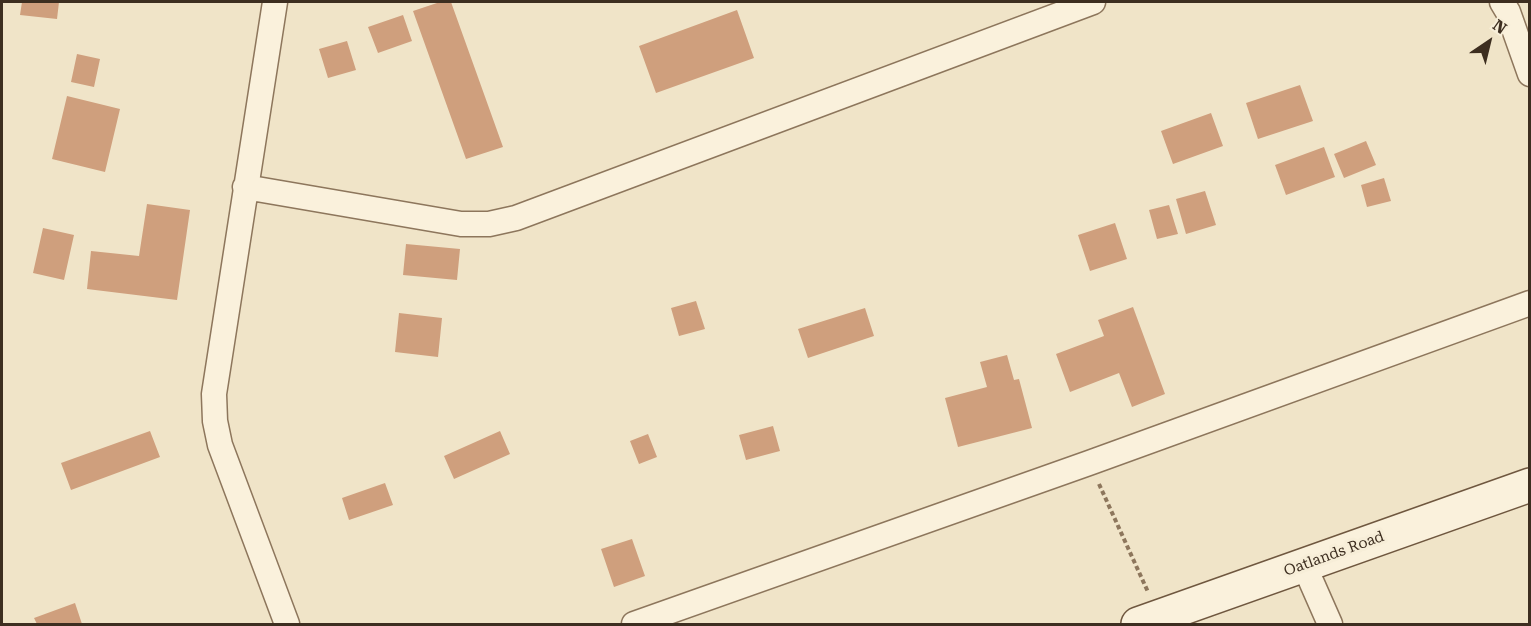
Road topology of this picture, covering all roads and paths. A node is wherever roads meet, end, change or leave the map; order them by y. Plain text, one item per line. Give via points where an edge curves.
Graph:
1 (275, 2) edge
2 (1093, 2) edge
3 (1502, 2) edge
4 (1530, 74) edge
5 (245, 187) junction
6 (1530, 303) edge
7 (1089, 464) junction
8 (1530, 484) edge
9 (1304, 565) junction
10 (1149, 621) edge
11 (287, 624) edge
12 (634, 624) edge
13 (1330, 624) edge

1 - 5 street
2 - 5 street via 516,218 489,224 461,224
3 - 4 street
5 - 11 street via 214,394 215,421 220,445
6 - 7 street
7 - 10 path
7 - 12 street
8 - 9 street, Oatlands Road
9 - 10 street, Oatlands Road
9 - 13 street

